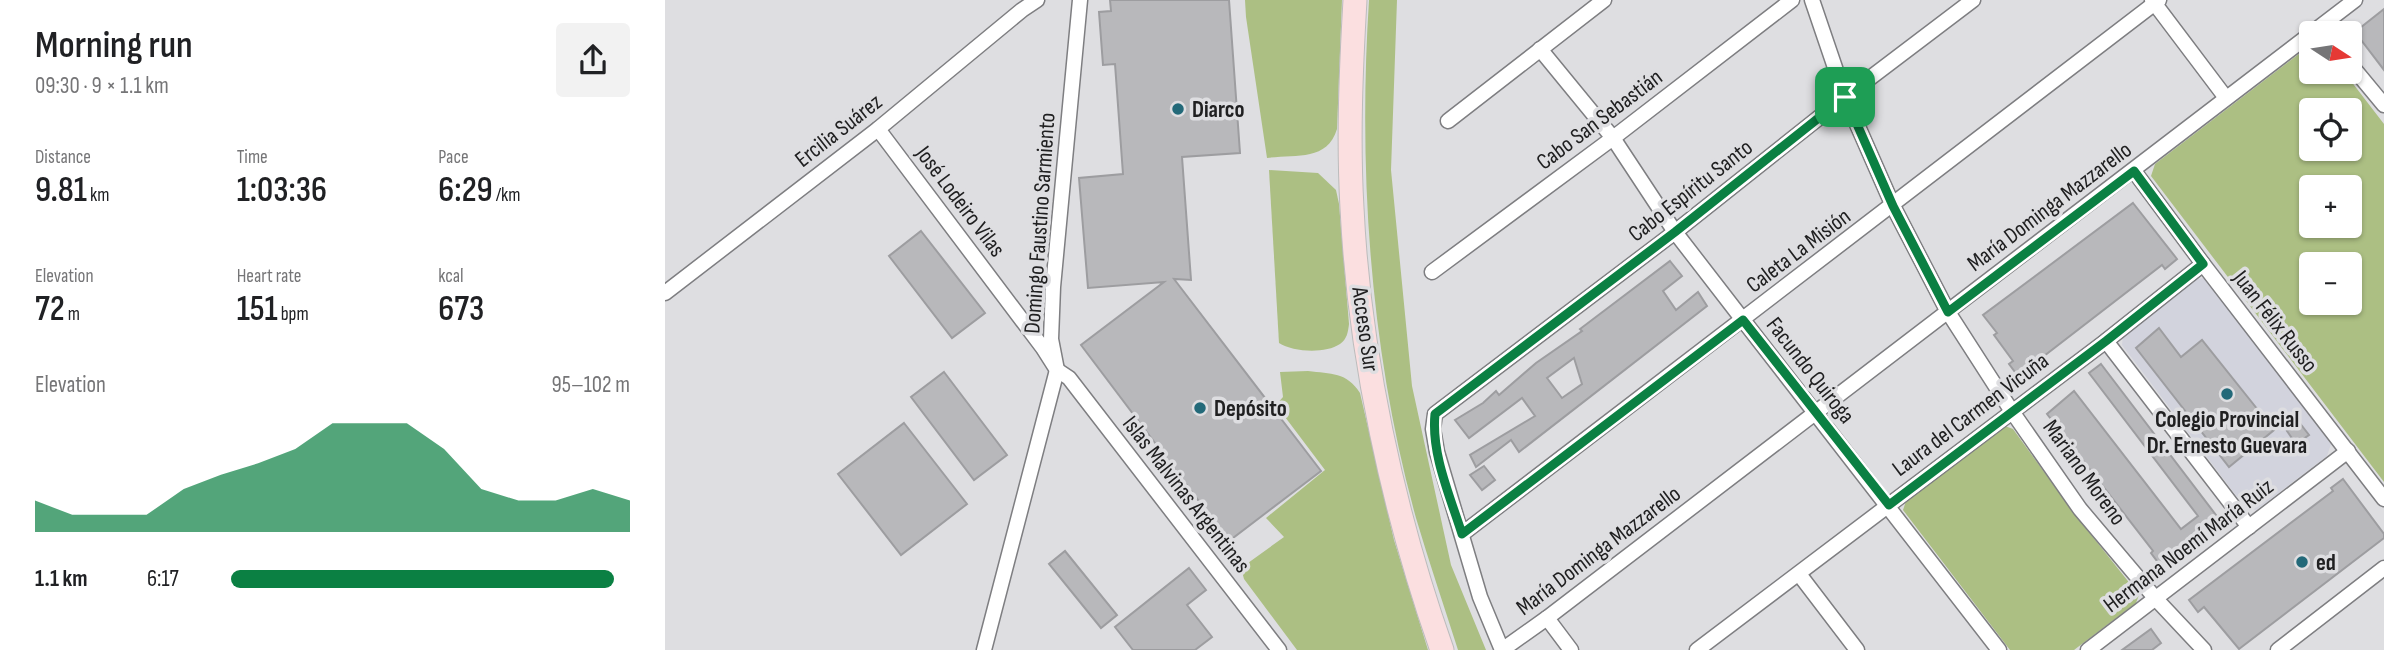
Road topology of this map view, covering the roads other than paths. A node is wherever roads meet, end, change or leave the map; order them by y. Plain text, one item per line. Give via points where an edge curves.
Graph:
1 (1010, 0) edge
2 (1037, 0) edge
3 (1080, 0) edge
4 (1355, 0) edge
5 (1604, 0) edge
6 (1792, 0) edge
7 (1812, 0) edge
8 (1973, 0) edge
9 (2355, 0) edge
10 (2155, 1) edge
11 (1022, 10) junction
12 (2332, 21) edge
13 (2299, 46) edge
14 (1540, 49) junction
15 (2363, 80) edge
16 (1845, 97) junction
17 (2226, 98) junction
18 (2384, 105) edge
19 (1448, 121) dead end
20 (878, 129) junction
21 (1613, 138) junction
22 (2134, 171) junction
23 (1893, 206) junction
24 (1675, 232) junction
25 (2203, 264) junction
26 (1432, 272) dead end
27 (665, 293) edge
28 (1948, 312) junction
29 (1743, 320) junction
30 (2106, 341) junction
31 (1057, 370) junction
32 (2011, 410) junction
33 (1815, 412) junction
34 (2348, 451) junction
35 (2384, 499) edge
36 (1889, 505) junction
37 (2249, 527) junction
38 (1462, 534) junction
39 (2384, 568) edge
40 (1799, 574) junction
41 (2156, 599) junction
42 (1547, 618) junction
43 (1706, 647) edge
44 (984, 650) edge
45 (1279, 650) edge
46 (1442, 650) edge
47 (1502, 650) edge
48 (1571, 650) edge
49 (1857, 650) edge
50 (2000, 650) edge
51 (2088, 650) edge
52 (2204, 650) edge
53 (2278, 650) edge

1 - 11 street
2 - 11 street, Ercilia Suárez
3 - 31 street, Domingo Faustino Sarmiento via 1053,287 1051,339
4 - 46 main road, Acceso Sur via 1350,161 1363,315 1397,500
5 - 14 street
6 - 21 street, Cabo San Sebastián
7 - 16 street, Mariano Moreno
8 - 16 street, Cabo Espíritu Santo
9 - 12 street, María Dominga Mazzarello
10 - 17 street
10 - 23 street, Caleta La Misión
11 - 20 street, Ercilia Suárez
13 - 17 street, María Dominga Mazzarello
14 - 19 street
14 - 21 street, Facundo Quiroga
15 - 18 street
16 - 23 street, Mariano Moreno
16 - 24 street, Cabo Espíritu Santo
17 - 22 street, María Dominga Mazzarello
20 - 27 street, Ercilia Suárez
20 - 31 street, José Lodeiro Vilas
21 - 24 street, Facundo Quiroga
21 - 26 street, Cabo San Sebastián
22 - 25 street, Juan Félix Russo
22 - 28 street, María Dominga Mazzarello
23 - 28 street, Mariano Moreno
23 - 29 street, Caleta La Misión
24 - 29 street, Facundo Quiroga
24 - 38 street, Cabo Espíritu Santo via 1435,414 1437,452
25 - 30 street, Laura del Carmen Vicuña
25 - 34 street, Juan Félix Russo
28 - 32 street, Mariano Moreno
28 - 33 street, María Dominga Mazzarello
29 - 33 street, Facundo Quiroga
29 - 38 street, Caleta La Misión
30 - 32 street, Laura del Carmen Vicuña
30 - 37 street
31 - 44 street, Domingo Faustino Sarmiento
31 - 45 street, Islas Malvinas Argentinas via 1069,378
32 - 36 street, Laura del Carmen Vicuña
32 - 41 street, Mariano Moreno via 2080,509
33 - 36 street, Facundo Quiroga
33 - 42 street, María Dominga Mazzarello
34 - 35 street, Juan Félix Russo
34 - 37 street, Hermana Noemí María Ruiz
36 - 40 street, Laura del Carmen Vicuña
36 - 50 street, Facundo Quiroga
37 - 41 street, Hermana Noemí María Ruiz
38 - 47 street via 1480,597
39 - 53 street
40 - 43 street, Laura del Carmen Vicuña
40 - 49 street
41 - 51 street, Hermana Noemí María Ruiz
41 - 52 street, Mariano Moreno
42 - 47 street, María Dominga Mazzarello
42 - 48 street

